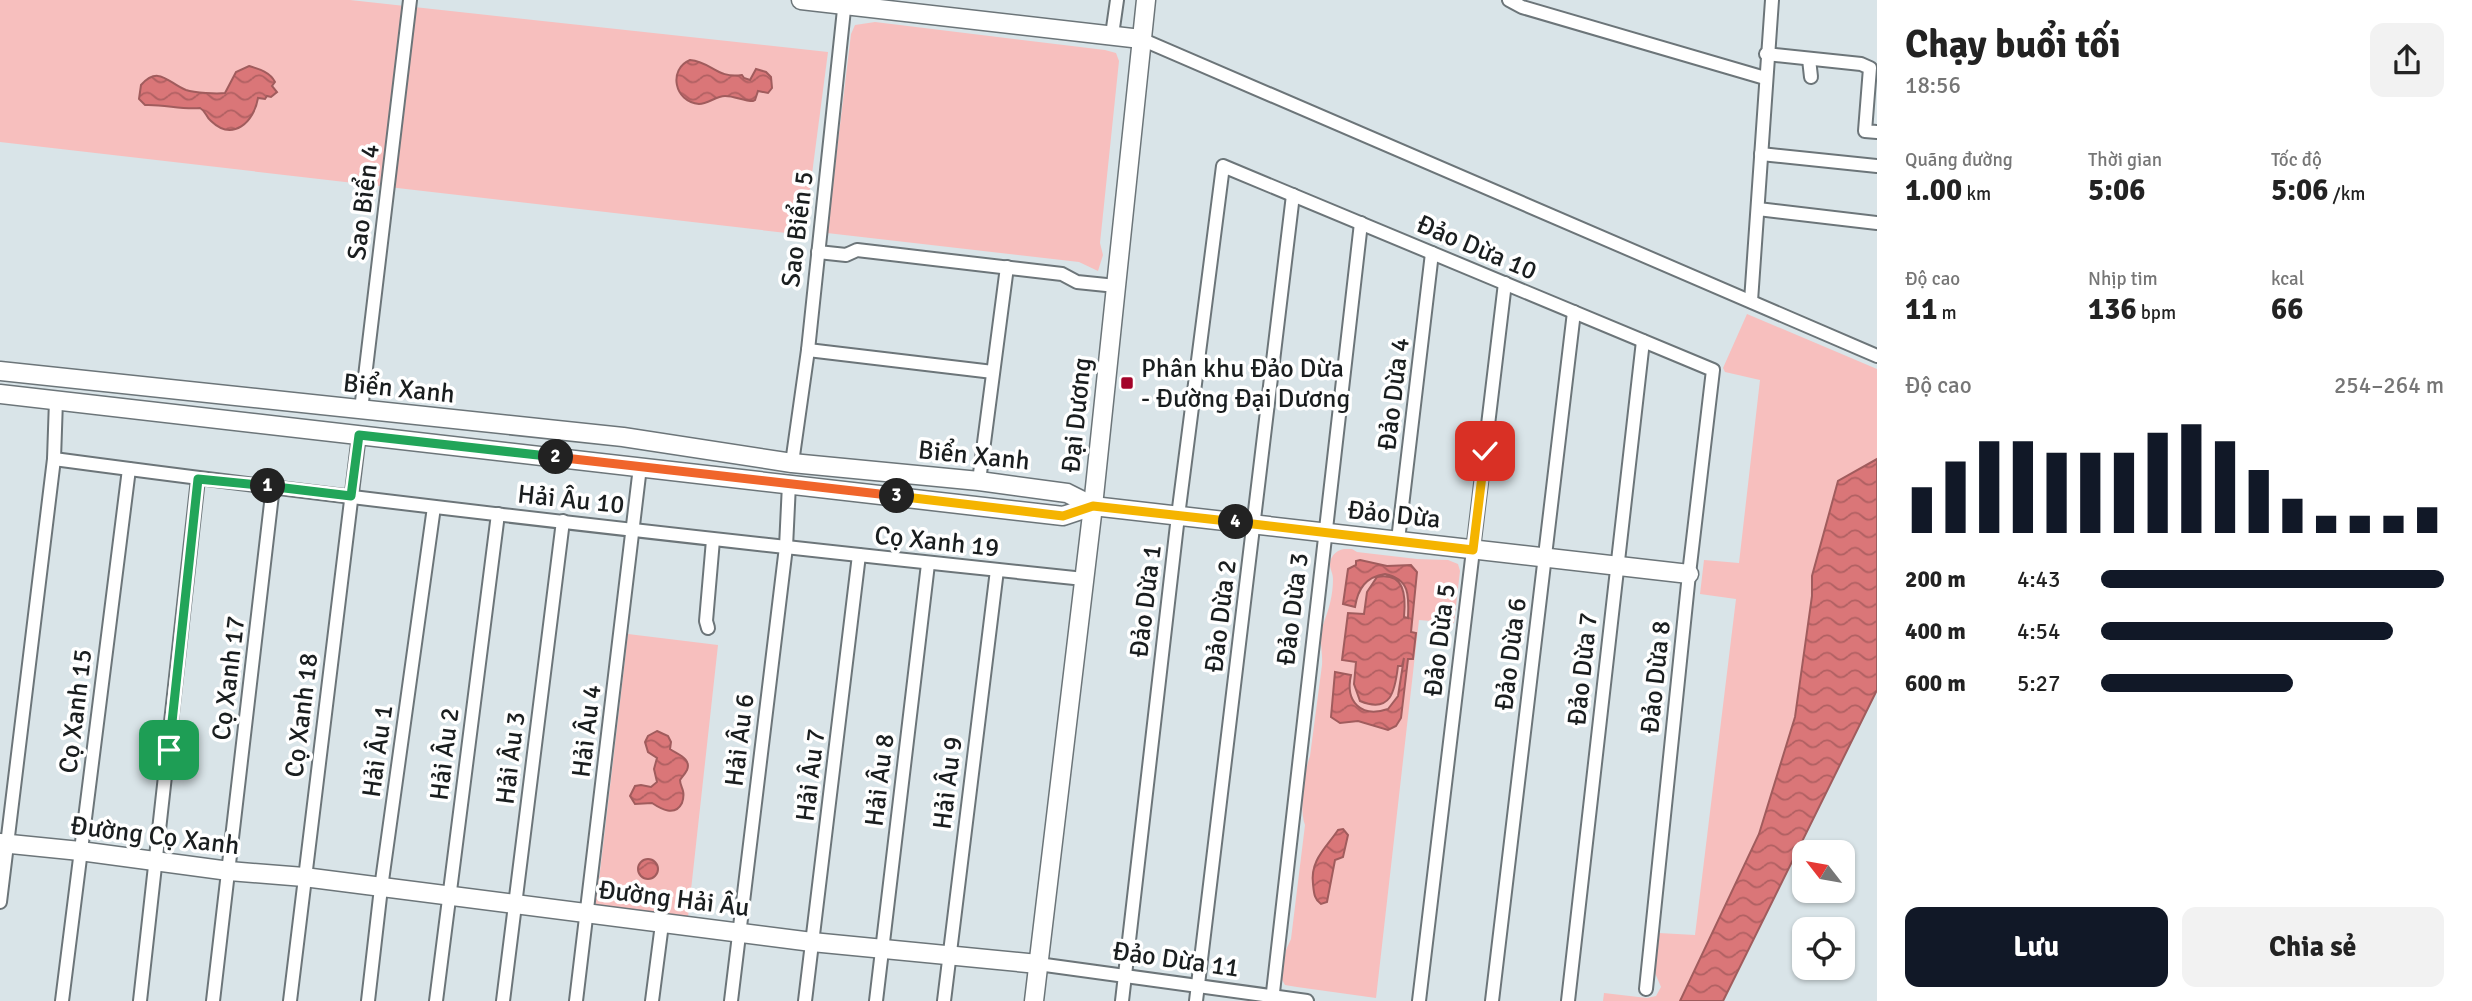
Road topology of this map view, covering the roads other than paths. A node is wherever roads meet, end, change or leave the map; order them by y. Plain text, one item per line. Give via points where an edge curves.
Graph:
1 (410, 0) edge
2 (801, 0) edge
3 (1117, 0) edge
4 (1146, 0) edge
5 (1509, 0) edge
6 (1772, 0) edge
7 (845, 2) edge
8 (1112, 35) junction
9 (1141, 39) junction
10 (1766, 54) junction
11 (1809, 59) junction
12 (1874, 67) edge
13 (1811, 77) dead end
14 (1765, 78) junction
15 (1877, 132) edge
16 (1761, 154) junction
17 (1223, 166) joint
18 (1877, 166) edge
19 (1293, 195) junction
20 (1758, 209) junction
21 (1361, 223) junction
22 (1877, 223) edge
23 (818, 252) junction
24 (1432, 253) junction
25 (1007, 267) junction
26 (1505, 284) junction
27 (1116, 286) junction
28 (1751, 302) junction
29 (1574, 312) junction
30 (1643, 341) junction
31 (808, 350) junction
32 (1877, 356) edge
33 (1713, 370) joint
34 (0, 371) edge
35 (993, 372) junction
36 (0, 394) edge
37 (56, 400) junction
38 (361, 410) junction
39 (359, 435) junction
40 (54, 459) junction
41 (792, 463) junction
42 (640, 467) junction
43 (130, 469) junction
44 (198, 479) junction
45 (979, 481) junction
46 (789, 484) junction
47 (273, 486) junction
48 (351, 496) junction
49 (1093, 506) junction
50 (434, 507) junction
51 (498, 514) junction
52 (1178, 516) junction
53 (563, 521) junction
54 (1254, 524) junction
55 (632, 529) junction
56 (1324, 533) junction
57 (713, 540) junction
58 (1398, 540) junction
59 (786, 547) junction
60 (1473, 550) junction
61 (859, 555) junction
62 (1545, 558) junction
63 (928, 564) junction
64 (1616, 566) junction
65 (997, 570) junction
66 (1689, 574) junction
67 (1084, 579) junction
68 (708, 628) dead end
69 (3, 844) edge
70 (80, 851) junction
71 (157, 862) junction
72 (229, 871) junction
73 (304, 877) junction
74 (381, 888) junction
75 (448, 897) junction
76 (0, 902) edge
77 (514, 904) junction
78 (587, 914) junction
79 (662, 924) junction
80 (739, 932) junction
81 (812, 942) junction
82 (882, 947) junction
83 (949, 956) junction
84 (1038, 964) junction
85 (1125, 974) junction
86 (1198, 985) junction
87 (1646, 989) dead end
88 (1273, 999) edge
89 (62, 1001) edge
90 (140, 1001) edge
91 (213, 1001) edge
92 (290, 1001) edge
93 (368, 1001) edge
94 (436, 1001) edge
95 (503, 1001) edge
96 (576, 1001) edge
97 (652, 1001) edge
98 (731, 1001) edge
99 (805, 1001) edge
100 (876, 1001) edge
101 (944, 1001) edge
102 (1034, 1001) edge
103 (1122, 1001) edge
104 (1196, 1001) edge
105 (1307, 1001) edge
106 (1419, 1001) edge
107 (1492, 1001) edge
108 (1568, 1001) edge

1 - 38 street, Sao Biển 4
2 - 7 street
3 - 8 street
4 - 9 street, Đại Dương
5 - 14 street
6 - 10 street
7 - 8 street
7 - 23 street, Sao Biển 5
8 - 9 street
9 - 27 street, Đại Dương
9 - 28 street
10 - 11 street
10 - 14 street
11 - 12 street
11 - 13 street
12 - 15 street via 1865,131
14 - 16 street
16 - 18 street
16 - 20 street
17 - 19 street, Đảo Dừa 10
17 - 52 street, Đảo Dừa 1
19 - 21 street, Đảo Dừa 10
19 - 54 street, Đảo Dừa 2
20 - 22 street
20 - 28 street
21 - 24 street, Đảo Dừa 10
21 - 56 street, Đảo Dừa 3
23 - 25 street via 846,255 857,250
23 - 31 street, Sao Biển 5
24 - 26 street, Đảo Dừa 10
24 - 58 street, Đảo Dừa 4
25 - 27 street
25 - 35 street
26 - 29 street, Đảo Dừa 10
26 - 60 street, Đảo Dừa 5
27 - 49 street, Đại Dương
28 - 32 street
29 - 30 street, Đảo Dừa 10
29 - 62 street, Đảo Dừa 6
30 - 33 street, Đảo Dừa 10
30 - 64 street, Đảo Dừa 7
31 - 35 street
31 - 41 street, Sao Biển 5
33 - 66 street, Đảo Dừa 8
34 - 38 street, Biển Xanh
35 - 45 street
36 - 37 street, Biển Xanh
37 - 39 street, Biển Xanh
37 - 40 street
38 - 39 street
38 - 41 street, Biển Xanh via 623,438
39 - 42 street, Biển Xanh
39 - 48 street, Cọ Xanh 18
40 - 43 street
40 - 69 street
41 - 45 street, Biển Xanh
41 - 46 street
42 - 46 street, Biển Xanh
42 - 55 street, Hải Âu 4
43 - 44 street
43 - 70 street, Cọ Xanh 15
44 - 47 street
44 - 71 street
45 - 49 street, Biển Xanh via 1067,493
46 - 49 street, Biển Xanh via 1063,516
46 - 59 street, Hải Âu 6
47 - 48 street
47 - 72 street, Cọ Xanh 17
48 - 50 street, Hải Âu 10
48 - 73 street, Cọ Xanh 18
49 - 52 street, Đảo Dừa
49 - 67 street, Đại Dương
50 - 51 street, Hải Âu 10
50 - 74 street, Hải Âu 1
51 - 53 street, Hải Âu 10
51 - 75 street, Hải Âu 2
52 - 54 street, Đảo Dừa
52 - 85 street, Đảo Dừa 1
53 - 55 street, Hải Âu 10
53 - 77 street, Hải Âu 3
54 - 56 street, Đảo Dừa
54 - 86 street, Đảo Dừa 2
55 - 57 street, Hải Âu 10
55 - 78 street, Hải Âu 4
56 - 58 street, Đảo Dừa
56 - 88 street, Đảo Dừa 3
57 - 59 street, Hải Âu 10
57 - 68 street
58 - 60 street, Đảo Dừa
59 - 61 street, Cọ Xanh 19
59 - 80 street, Hải Âu 6
60 - 62 street, Đảo Dừa
60 - 106 street, Đảo Dừa 5
61 - 63 street, Cọ Xanh 19
61 - 81 street, Hải Âu 7
62 - 64 street, Đảo Dừa
62 - 107 street, Đảo Dừa 6
63 - 65 street, Cọ Xanh 19
63 - 82 street, Hải Âu 8
64 - 66 street, Đảo Dừa
64 - 108 street, Đảo Dừa 7
65 - 67 street, Cọ Xanh 19
65 - 83 street, Hải Âu 9
66 - 87 street, Đảo Dừa 8
67 - 84 street, Đại Dương
69 - 70 street, Đường Cọ Xanh
69 - 76 street
70 - 71 street, Đường Cọ Xanh
70 - 89 street, Cọ Xanh 15
71 - 72 street, Đường Cọ Xanh
71 - 90 street
72 - 73 street, Đường Cọ Xanh
72 - 91 street, Cọ Xanh 17
73 - 74 street, Đường Hải Âu
73 - 92 street, Cọ Xanh 18
74 - 75 street, Đường Hải Âu
74 - 93 street, Hải Âu 1
75 - 77 street, Đường Hải Âu
75 - 94 street, Hải Âu 2
77 - 78 street, Đường Hải Âu
77 - 95 street, Hải Âu 3
78 - 79 street, Đường Hải Âu
78 - 96 street, Hải Âu 4
79 - 80 street, Đường Hải Âu
79 - 97 street
80 - 81 street, Đường Hải Âu
80 - 98 street, Hải Âu 6
81 - 82 street, Đường Hải Âu
81 - 99 street, Hải Âu 7
82 - 83 street, Đường Hải Âu
82 - 100 street, Hải Âu 8
83 - 84 street, Đường Hải Âu
83 - 101 street, Hải Âu 9
84 - 85 street, Đảo Dừa 11
84 - 102 street, Đại Dương
85 - 86 street, Đảo Dừa 11
85 - 103 street, Đảo Dừa 1
86 - 88 street, Đảo Dừa 11
86 - 104 street, Đảo Dừa 2
88 - 105 street, Đảo Dừa 11

